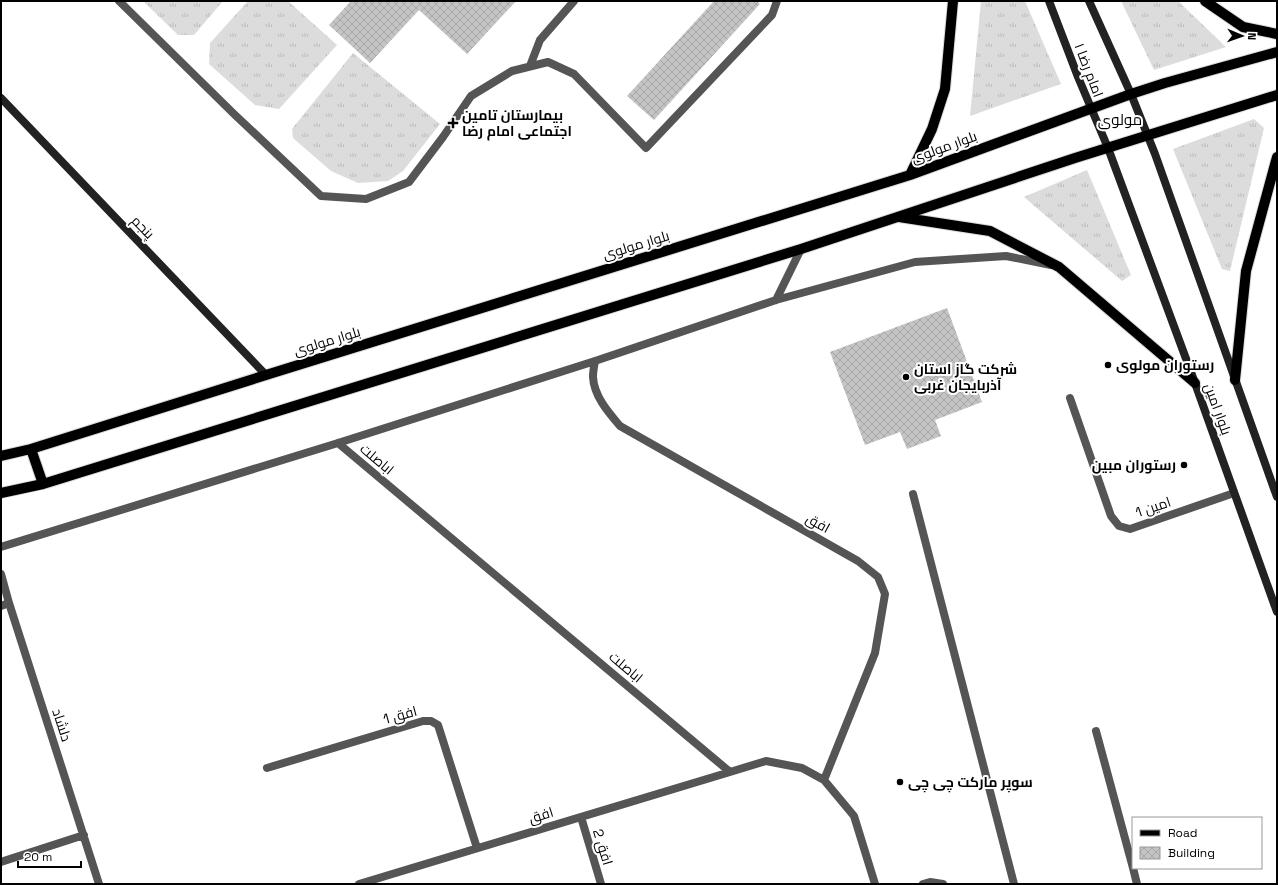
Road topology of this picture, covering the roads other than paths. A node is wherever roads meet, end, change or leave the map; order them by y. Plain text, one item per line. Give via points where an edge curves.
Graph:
1 (119, 1) edge
2 (574, 1) edge
3 (777, 1) edge
4 (953, 1) edge
5 (1050, 1) edge
6 (1089, 1) edge
7 (1205, 1) edge
8 (1277, 34) edge
9 (1277, 52) edge
10 (530, 66) junction
11 (1131, 94) junction
12 (1277, 95) edge
13 (1, 98) edge
14 (1090, 108) junction
15 (1148, 135) junction
16 (1108, 148) junction
17 (1277, 157) edge
18 (910, 175) junction
19 (897, 216) junction
20 (801, 249) junction
21 (1059, 267) junction
22 (776, 300) junction
23 (595, 361) junction
24 (266, 375) junction
25 (1235, 380) junction
26 (1195, 383) junction
27 (1070, 398) dead end
28 (338, 443) junction
29 (31, 450) junction
30 (1, 456) edge
31 (43, 484) junction
32 (1, 493) edge
33 (1234, 493) junction
34 (913, 494) dead end
35 (1277, 497) edge
36 (1, 547) edge
37 (1, 574) edge
38 (5, 604) edge
39 (1276, 606) edge
40 (1096, 730) dead end
41 (267, 768) dead end
42 (730, 772) junction
43 (824, 780) junction
44 (581, 817) junction
45 (84, 836) junction
46 (477, 848) junction
47 (1, 862) edge
48 (1132, 864) edge
49 (1133, 869) edge
50 (365, 883) edge
51 (99, 884) edge
52 (601, 884) edge
53 (876, 884) edge
54 (923, 884) edge
55 (944, 884) edge
56 (1014, 884) edge
57 (1137, 884) edge

1 - 10 street via 321,196 366,199 409,182 471,96 512,71
2 - 10 street via 540,40
3 - 10 street via 772,15 646,148 574,74 548,62
4 - 18 main road via 945,89 932,129
5 - 14 main road, امام رضا ۱
6 - 11 main road, امام رضا ۱
7 - 8 main road via 1243,27
9 - 11 main road, بلوار مولوی
11 - 14 main road, بلوار مولوی
11 - 15 main road, امام رضا ۱
12 - 15 main road
13 - 24 main road, پنجم
14 - 16 main road, امام رضا ۱
14 - 18 main road, بلوار مولوی
15 - 16 main road
15 - 25 main road, بلوار امین
16 - 19 main road
16 - 26 main road, بلوار امین
17 - 25 main road via 1246,270
18 - 24 main road, بلوار مولوی
19 - 20 main road
19 - 21 main road via 990,231
20 - 22 street
20 - 31 main road
21 - 22 street via 1006,256 915,262
21 - 26 main road
22 - 23 street
23 - 28 street
23 - 43 street, افق via 593,377 597,392 606,410 620,426 858,561 878,577 885,594 875,653
24 - 29 main road, بلوار مولوی
25 - 35 main road, بلوار امین
26 - 33 main road, بلوار امین
27 - 33 street, امین 1 via 1111,516 1119,526 1130,529
28 - 36 street
28 - 42 street, اباصلت
29 - 30 main road, بلوار مولوی
29 - 31 main road
31 - 32 main road
33 - 39 main road, بلوار امین
34 - 56 street
37 - 38 street, دلشاد
38 - 45 street, دلشاد
40 - 48 street
41 - 46 street, افق 1 via 423,721 431,721 438,725
42 - 43 street via 766,760 802,768
42 - 44 street, افق
43 - 53 street via 854,816
44 - 46 street, افق
44 - 52 street, افق 2
45 - 47 street
45 - 51 street, دلشاد
46 - 50 street, افق
49 - 57 street
54 - 55 street

